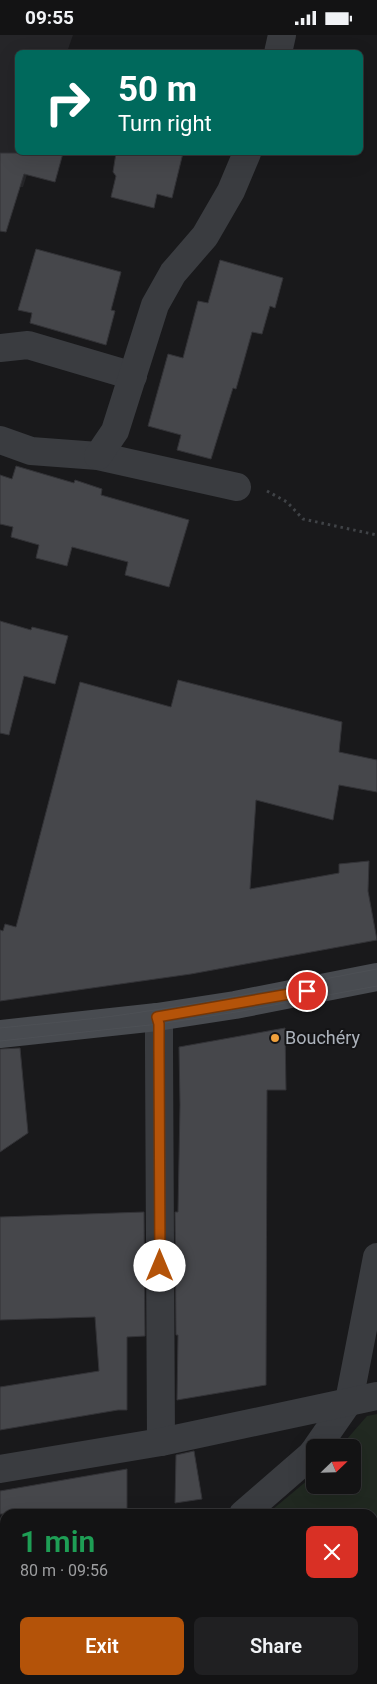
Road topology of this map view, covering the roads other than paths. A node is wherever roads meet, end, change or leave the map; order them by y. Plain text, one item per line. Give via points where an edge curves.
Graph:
1 (282, 35) edge
2 (279, 50) edge
3 (247, 155) edge
4 (0, 348) edge
5 (133, 376) junction
6 (0, 440) edge
7 (98, 456) junction
8 (237, 487) road end
9 (377, 977) edge
10 (157, 1017) junction
11 (0, 1034) edge
12 (377, 1257) edge
13 (377, 1396) edge
14 (349, 1401) junction
15 (323, 1439) edge
16 (161, 1442) junction
17 (306, 1459) edge
18 (0, 1469) edge
19 (249, 1509) edge

1 - 2 street
3 - 5 street via 205,236 173,273 155,305
4 - 5 street via 28,345
5 - 7 street via 115,431
6 - 7 street via 31,451
7 - 8 street
9 - 10 main road
10 - 11 main road
10 - 16 street
12 - 14 street
13 - 14 street
14 - 15 street
14 - 16 street
16 - 18 street
17 - 19 street

